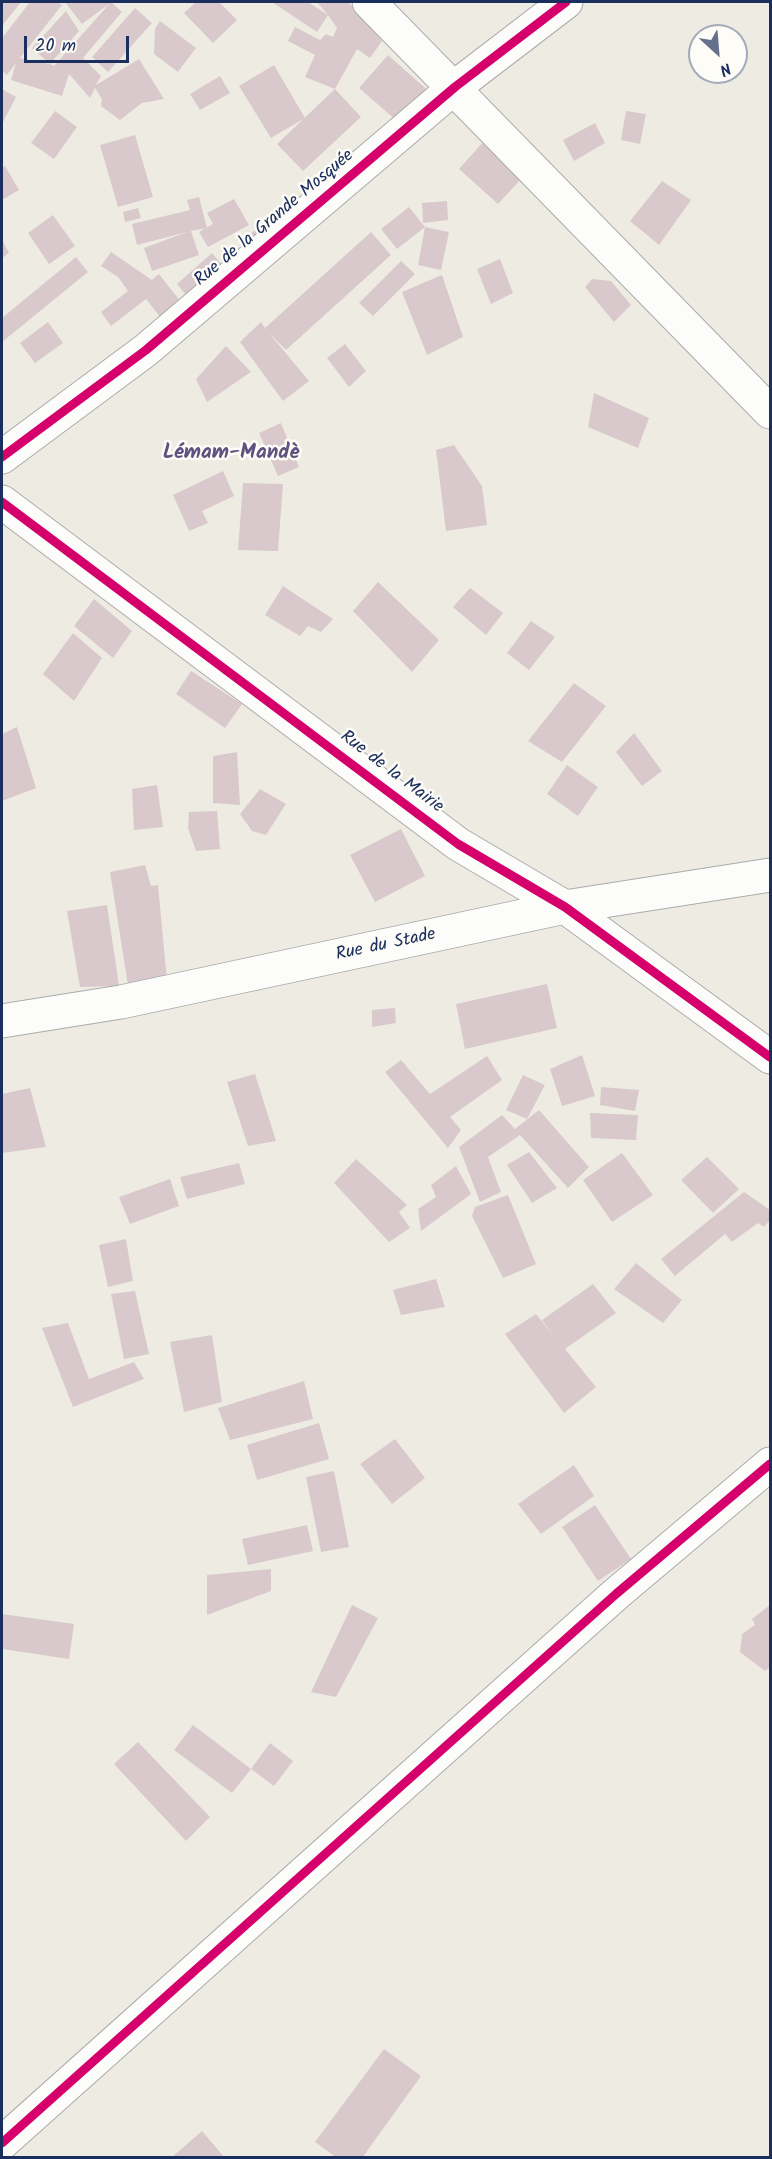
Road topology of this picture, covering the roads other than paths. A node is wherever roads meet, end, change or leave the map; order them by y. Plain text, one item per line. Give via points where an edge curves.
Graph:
1 (369, 2) edge
2 (566, 2) edge
3 (455, 87) junction
4 (771, 411) edge
5 (2, 457) edge
6 (2, 502) edge
7 (771, 875) edge
8 (565, 907) junction
9 (2, 1021) edge
10 (771, 1057) edge
11 (771, 1464) edge
12 (2, 2143) edge

1 - 3 street
2 - 3 street, Rue de la Grande Mosquée
3 - 4 street
3 - 5 street, Rue de la Grande Mosquée via 146,350
6 - 8 street, Rue de la Mairie via 458,844
7 - 8 street, Rue du Stade
8 - 9 street, Rue du Stade via 121,1002
8 - 10 street, Rue de la Mairie
11 - 12 street via 616,1594

